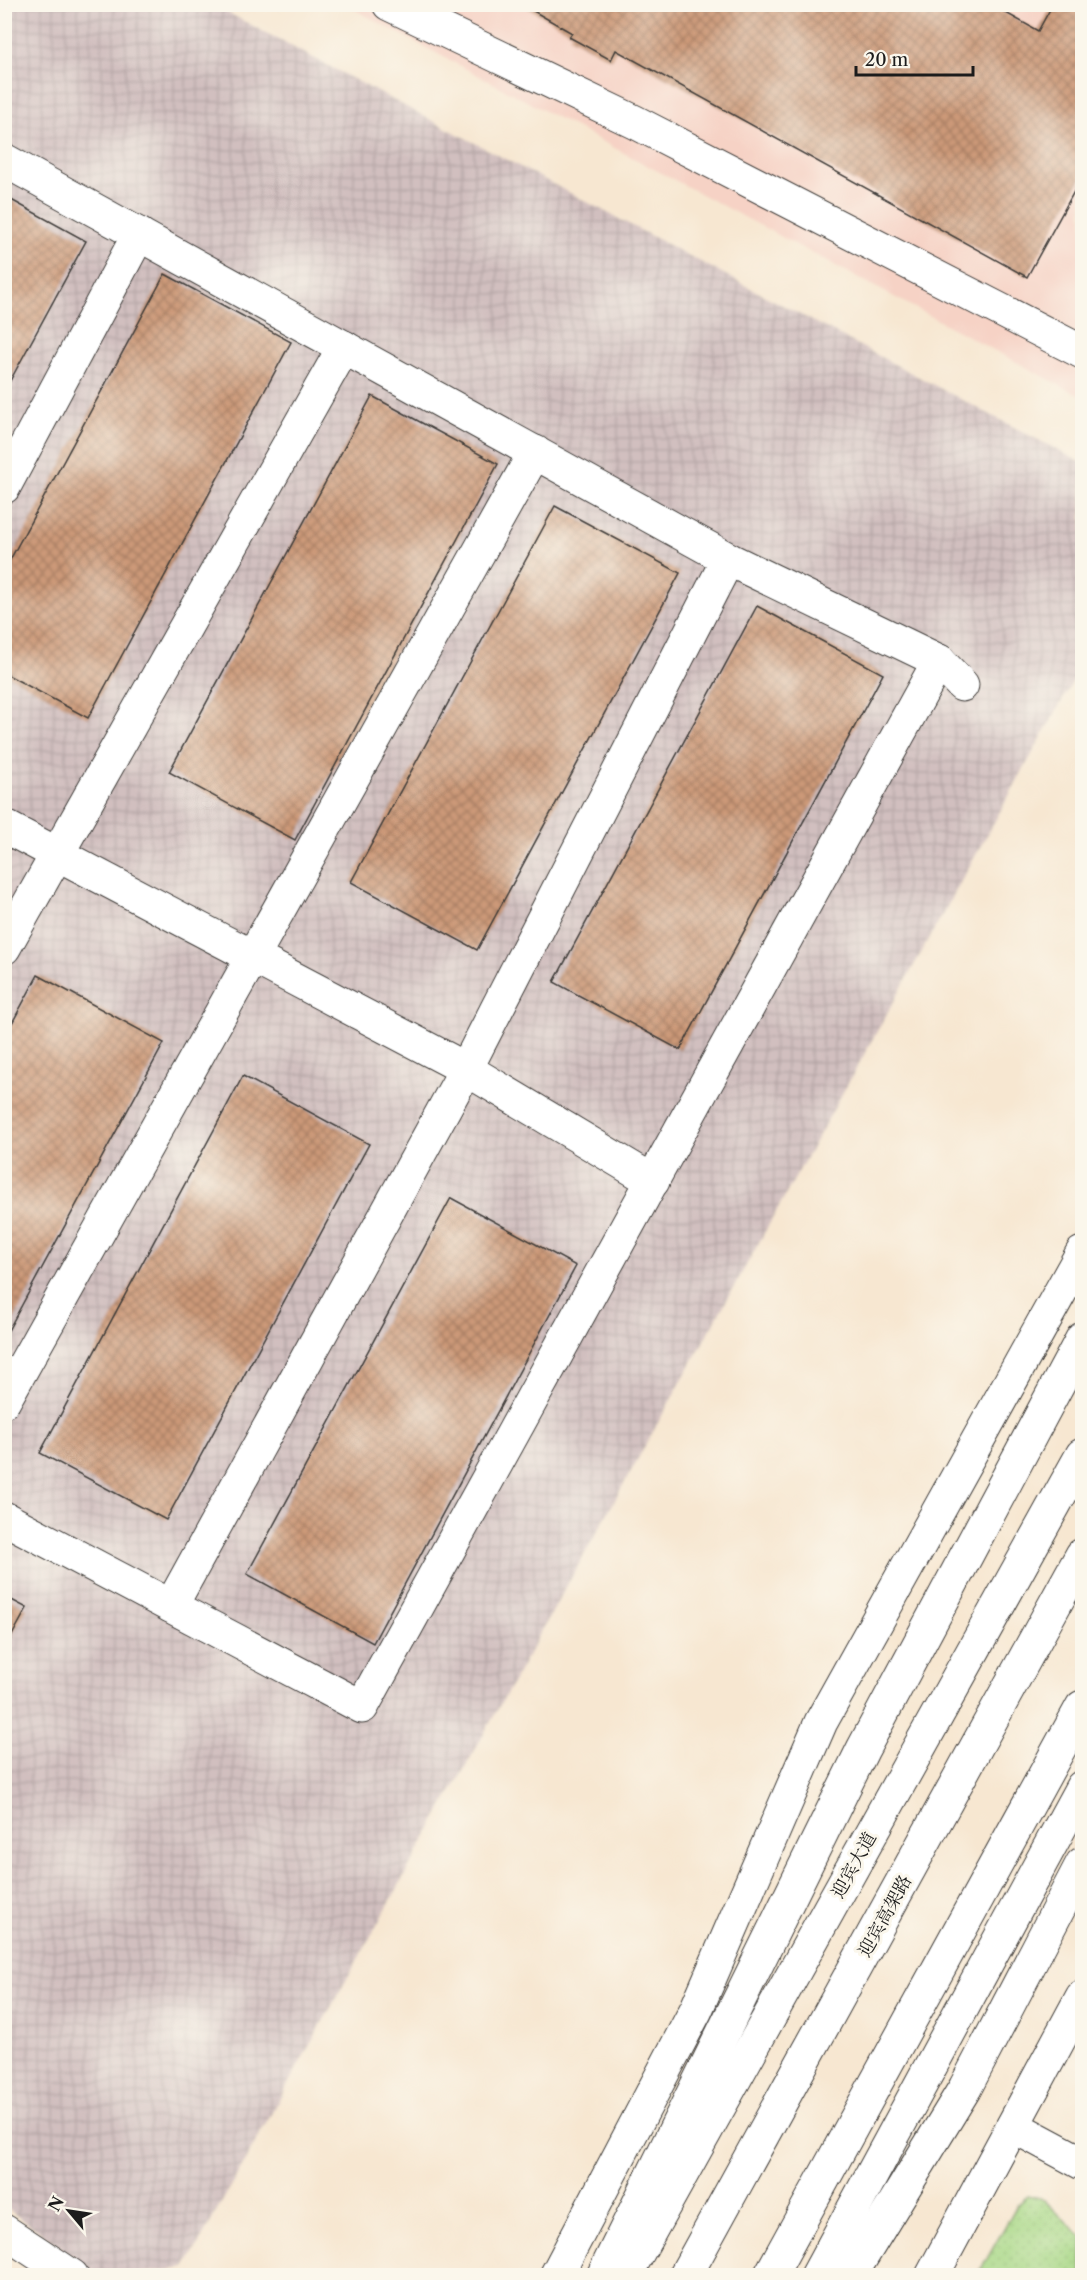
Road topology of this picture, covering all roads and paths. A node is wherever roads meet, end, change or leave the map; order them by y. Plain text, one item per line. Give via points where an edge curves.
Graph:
1 (404, 8) edge
2 (4, 160) edge
3 (139, 234) junction
4 (344, 347) junction
5 (1083, 352) edge
6 (535, 452) junction
7 (4, 487) edge
8 (728, 558) junction
9 (939, 661) junction
10 (962, 685) dead end
11 (4, 826) edge
12 (58, 854) junction
13 (4, 948) edge
14 (253, 957) junction
15 (466, 1070) junction
16 (652, 1181) junction
17 (1083, 1253) edge
18 (1083, 1339) edge
19 (4, 1401) edge
20 (1083, 1455) edge
21 (4, 1518) edge
22 (1083, 1555) edge
23 (171, 1606) junction
24 (1083, 1707) edge
25 (1083, 1787) edge
26 (1083, 1864) edge
27 (1083, 1997) edge
28 (1013, 2126) junction
29 (1083, 2163) edge
30 (4, 2231) edge
31 (72, 2276) edge
32 (556, 2276) edge
33 (603, 2276) edge
34 (625, 2276) edge
35 (685, 2276) edge
36 (770, 2276) edge
37 (817, 2276) edge
38 (850, 2276) edge
39 (932, 2276) edge

1 - 5 main road
2 - 3 main road
3 - 4 main road
3 - 7 main road
4 - 6 main road
4 - 12 main road
6 - 8 main road
6 - 14 main road
8 - 9 main road
8 - 15 main road
9 - 10 main road
9 - 16 main road
11 - 12 main road
12 - 13 main road
12 - 14 main road
14 - 15 main road
14 - 19 main road
15 - 16 main road
15 - 23 main road
16 - 23 main road via 362,1707
17 - 32 main road via 821,1722 696,2010
18 - 33 main road via 863,1749
20 - 34 main road, 迎宾大道
21 - 23 main road
22 - 35 main road, 迎宾高架路
24 - 36 main road
25 - 37 main road
26 - 38 main road via 965,2088
27 - 28 main road
28 - 29 main road
28 - 39 main road
30 - 31 main road

